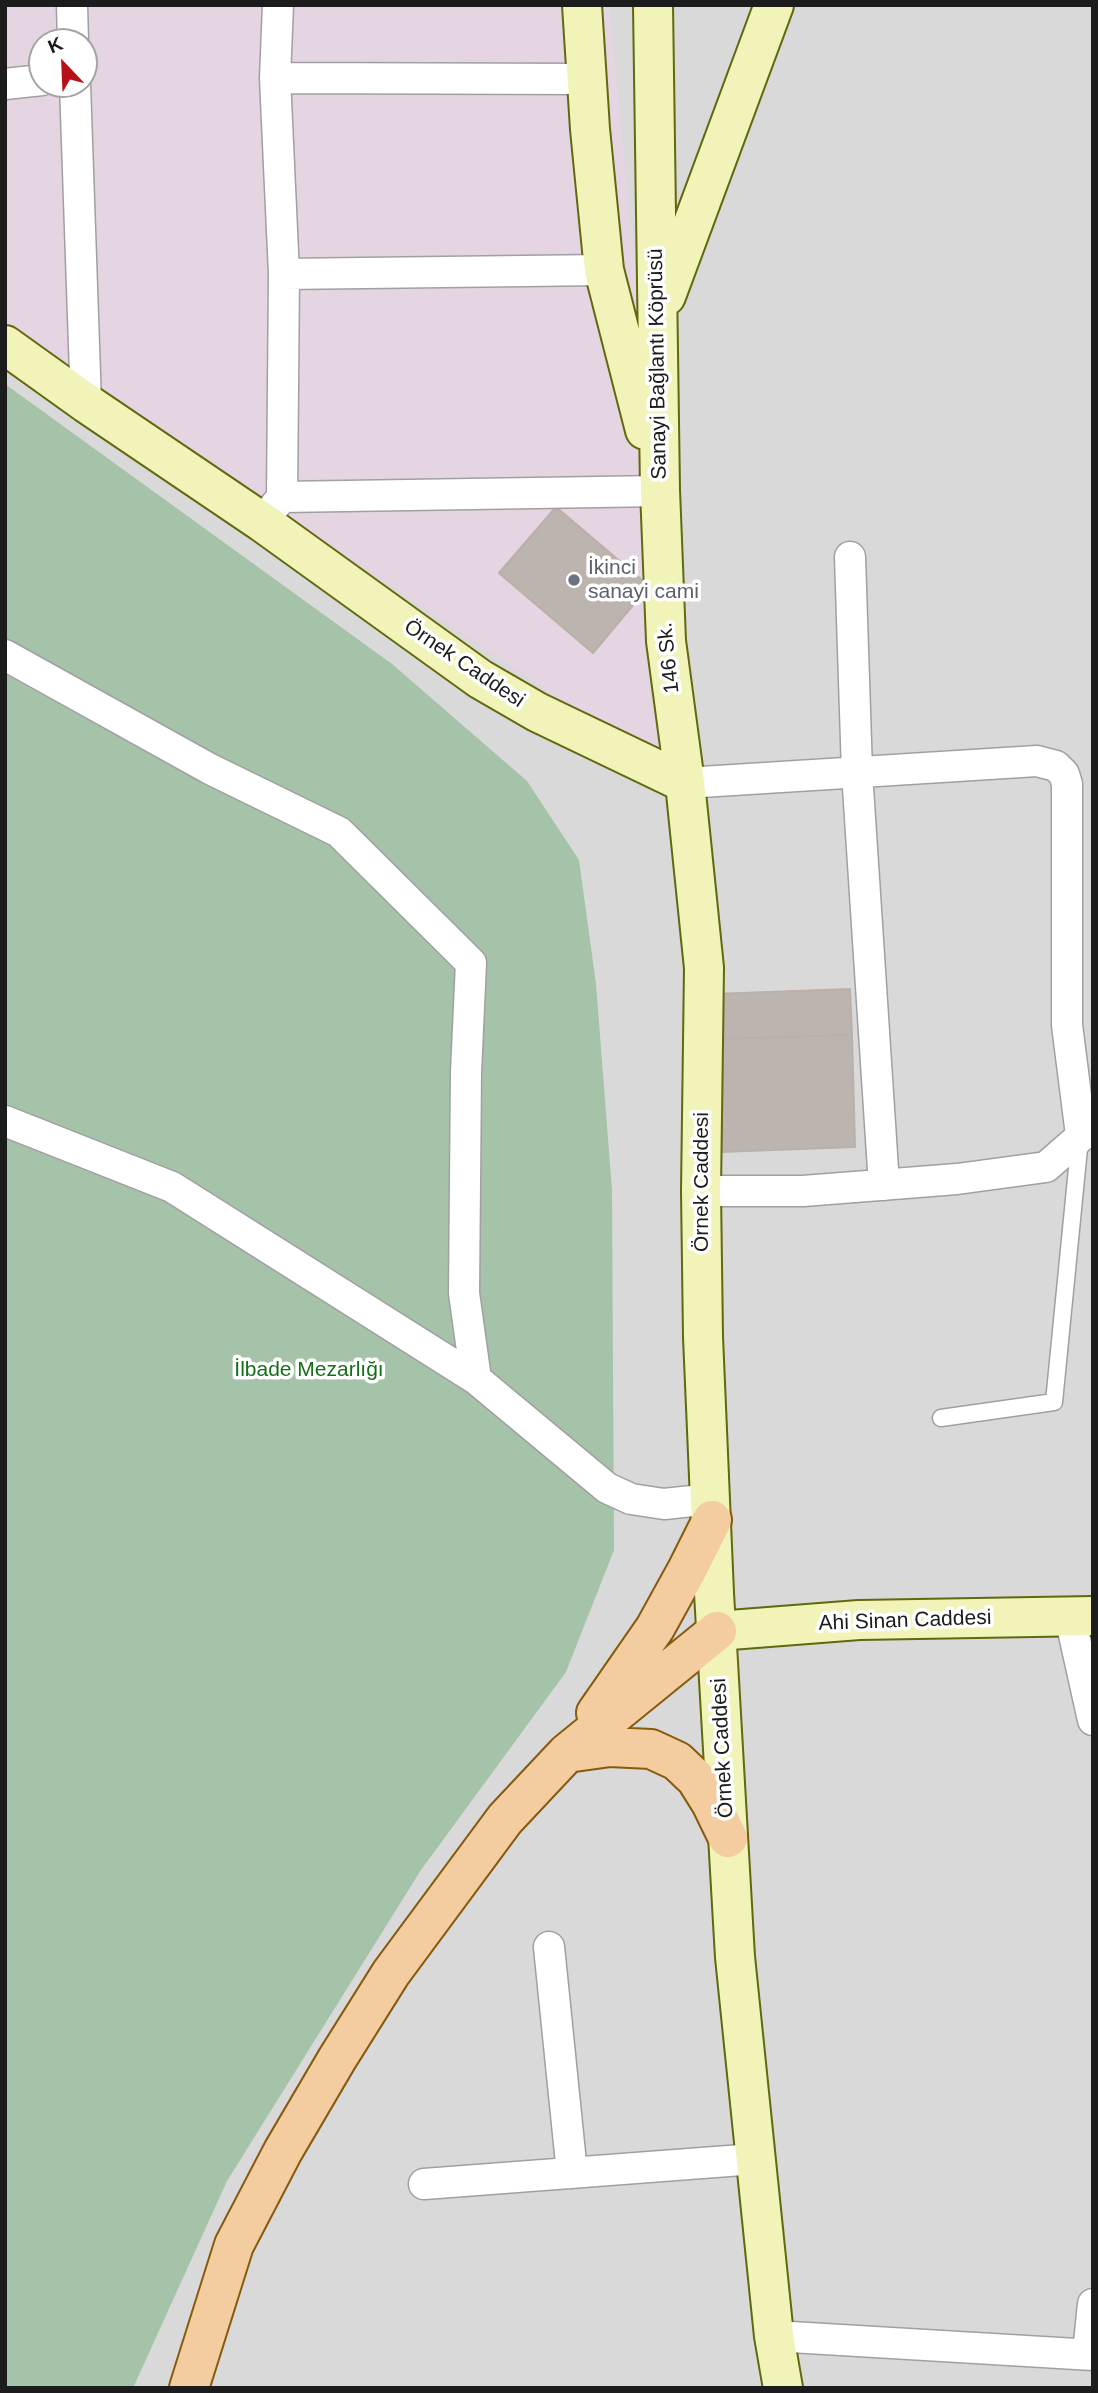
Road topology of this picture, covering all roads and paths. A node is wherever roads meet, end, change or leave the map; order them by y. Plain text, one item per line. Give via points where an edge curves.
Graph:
1 (72, 5) edge
2 (278, 5) edge
3 (558, 5) edge
4 (582, 5) edge
5 (653, 5) edge
6 (774, 5) edge
7 (73, 28) edge
8 (585, 66) junction
9 (275, 79) junction
10 (28, 82) edge
11 (5, 84) edge
12 (75, 98) edge
13 (604, 270) junction
14 (284, 274) junction
15 (658, 317) junction
16 (5, 345) edge
17 (86, 403) junction
18 (661, 490) junction
19 (272, 510) junction
20 (850, 557) dead end
21 (5, 655) edge
22 (1051, 767) junction
23 (857, 772) junction
24 (1093, 780) edge
25 (684, 783) junction
26 (5, 1121) edge
27 (1087, 1130) edge
28 (884, 1185) junction
29 (701, 1191) junction
30 (476, 1380) junction
31 (942, 1418) dead end
32 (711, 1510) junction
33 (1081, 1617) edge
34 (717, 1631) junction
35 (1093, 1720) edge
36 (567, 1753) junction
37 (729, 1838) junction
38 (549, 1947) dead end
39 (755, 2159) junction
40 (572, 2173) junction
41 (424, 2184) dead end
42 (1093, 2304) edge
43 (774, 2336) junction
44 (1091, 2354) edge
45 (189, 2388) edge
46 (783, 2388) edge

1 - 7 street
2 - 9 street
3 - 8 main road
4 - 8 main road, Sanayi Bağlantı Köprüsü
5 - 15 main road, Sanayi Bağlantı Köprüsü
6 - 15 main road
8 - 9 street
8 - 13 main road, Sanayi Bağlantı Köprüsü
9 - 14 street
10 - 11 street
12 - 17 street
13 - 14 street
13 - 18 main road, Sanayi Bağlantı Köprüsü
14 - 19 street
15 - 18 main road, Sanayi Bağlantı Köprüsü
16 - 17 main road, Örnek Caddesi
17 - 19 main road, Örnek Caddesi
18 - 19 street
18 - 25 main road, 146 Sk. via 666,640
19 - 25 main road, Örnek Caddesi via 480,679 537,712
20 - 23 street
21 - 30 street via 210,769 339,832 471,962 464,1293
22 - 23 street
22 - 24 street
22 - 27 street via 1067,784 1068,1025
23 - 25 street
23 - 28 street
25 - 29 main road, Örnek Caddesi via 704,968
26 - 30 street via 172,1187
27 - 28 street via 1046,1167
27 - 31 lane via 1054,1402
28 - 29 street
29 - 32 main road, Örnek Caddesi
30 - 32 street via 607,1488 631,1499
32 - 34 main road, Örnek Caddesi
32 - 36 main road via 655,1628
33 - 34 main road, Ahi Sinan Caddesi via 859,1620
33 - 35 street
34 - 36 main road
34 - 37 main road, Örnek Caddesi
36 - 37 main road via 610,1747 651,1749 677,1761 696,1779
36 - 45 main road via 505,1819 461,1877 391,1973 337,2059 234,2245
37 - 39 main road, Örnek Caddesi via 735,1957
38 - 40 street
39 - 40 street
39 - 43 main road, Örnek Caddesi
40 - 41 street
42 - 44 street
43 - 44 street
43 - 46 main road, Örnek Caddesi

